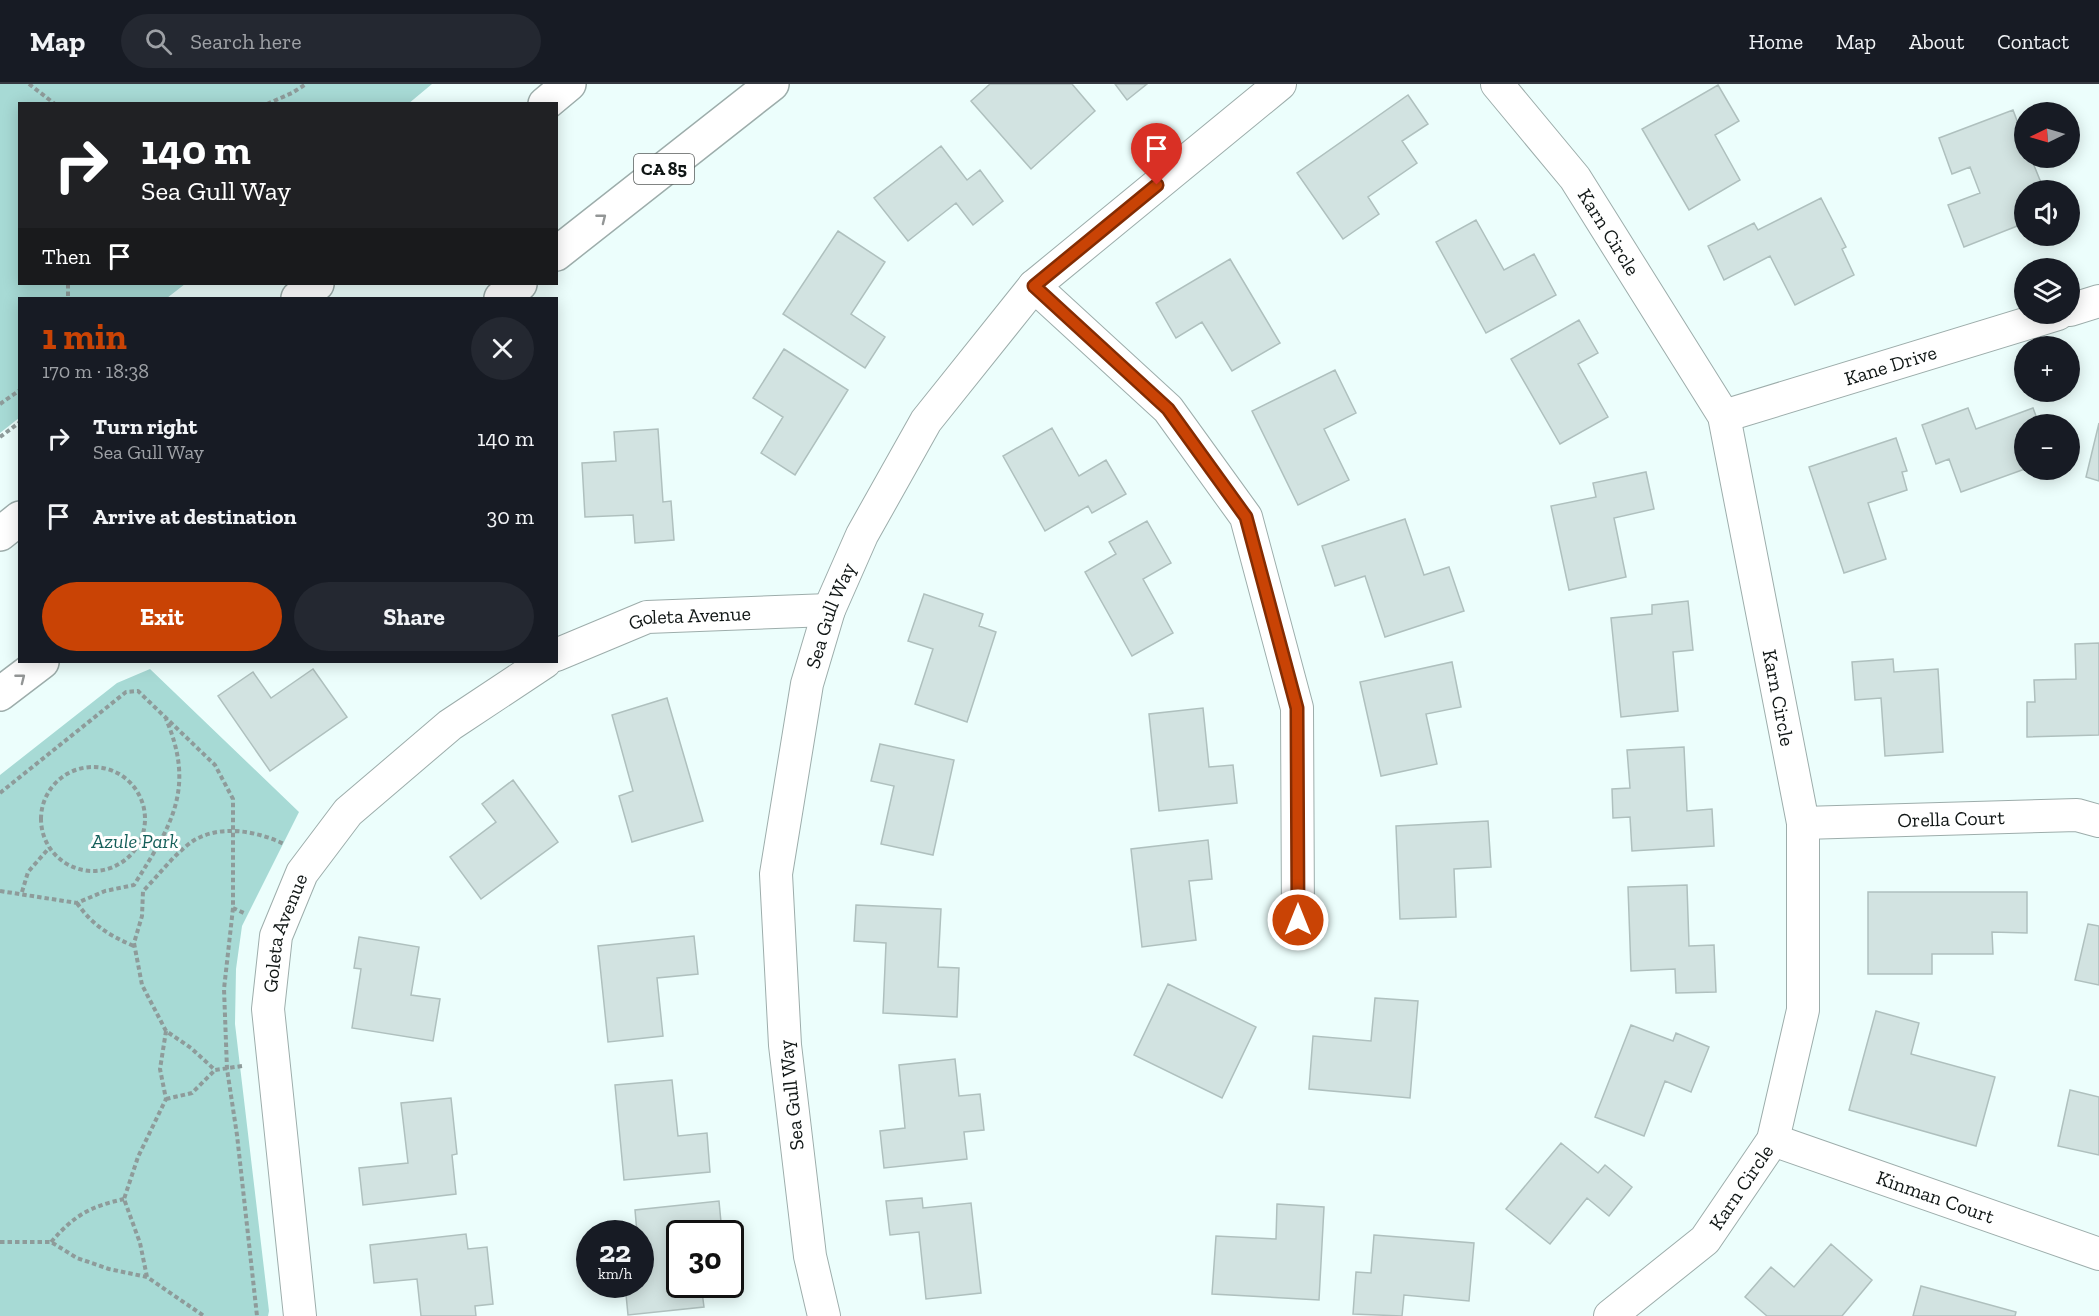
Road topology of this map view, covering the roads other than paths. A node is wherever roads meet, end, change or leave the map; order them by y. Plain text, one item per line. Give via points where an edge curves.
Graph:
1 (569, 84) edge
2 (772, 84) edge
3 (1280, 84) edge
4 (1497, 84) edge
5 (547, 102) edge
6 (558, 252) edge
7 (316, 285) edge
8 (519, 285) edge
9 (1034, 286) junction
10 (299, 297) edge
11 (502, 297) edge
12 (2099, 301) edge
13 (2080, 307) edge
14 (2025, 324) edge
15 (1724, 416) junction
16 (18, 520) edge
17 (0, 534) edge
18 (828, 610) junction
19 (558, 654) edge
20 (41, 663) edge
21 (543, 663) edge
22 (0, 694) edge
23 (2099, 820) edge
24 (1803, 823) junction
25 (1298, 920) dead end
26 (1773, 1140) junction
27 (2099, 1254) edge
28 (300, 1316) edge
29 (824, 1316) edge
30 (1610, 1316) edge

1 - 5 highway
6 -> 2 highway, CA 85
3 - 9 street, Sea Gull Way
4 - 15 street, Karn Circle via 1575,178
7 - 10 highway
8 - 11 highway
9 - 18 street, Sea Gull Way via 926,420 862,535
9 - 25 street via 1168,409 1246,517 1297,708
12 - 13 street
14 - 15 street, Kane Drive
15 - 24 street, Karn Circle
16 - 17 highway
18 - 19 street, Goleta Avenue via 647,617
18 - 29 street, Sea Gull Way via 807,684 776,873 785,1045 810,1256
22 -> 20 highway
21 - 28 street, Goleta Avenue via 450,725 348,812 302,873 276,936 268,1009
23 - 24 street, Orella Court via 2077,815
24 - 26 street, Karn Circle via 1803,1010
26 - 27 street, Kinman Court
26 - 30 street, Karn Circle via 1705,1240

